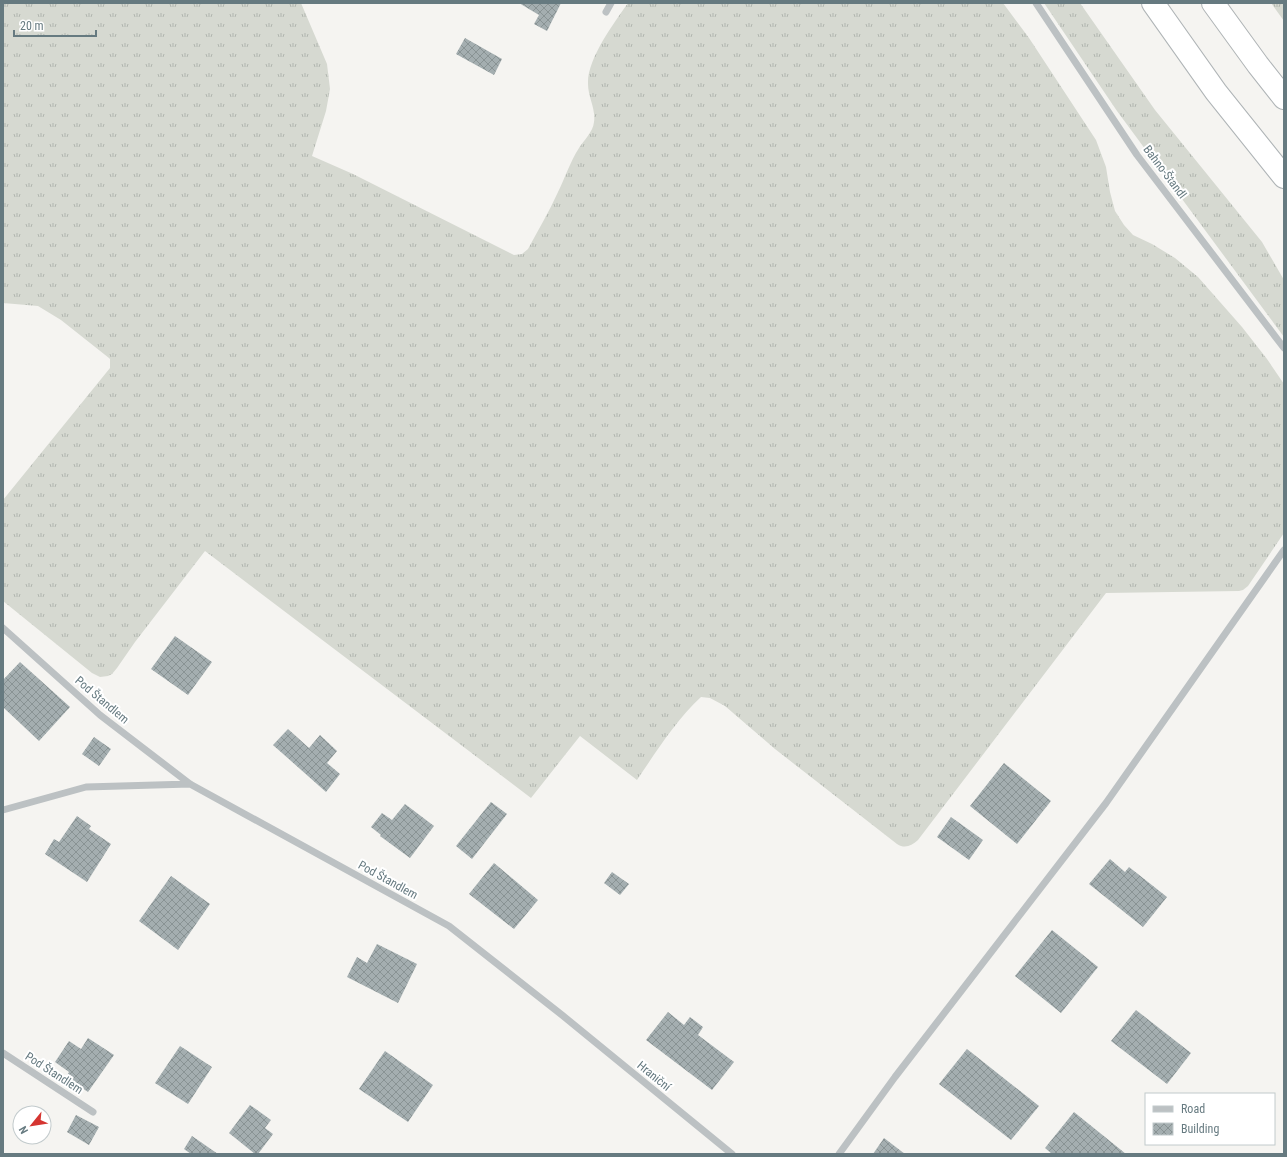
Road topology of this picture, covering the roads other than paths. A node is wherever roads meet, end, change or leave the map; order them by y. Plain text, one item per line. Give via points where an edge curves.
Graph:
1 (611, 3) edge
2 (1036, 3) edge
3 (1153, 3) edge
4 (1213, 3) edge
5 (606, 12) dead end
6 (1284, 98) edge
7 (1284, 177) edge
8 (1284, 348) edge
9 (1284, 550) edge
10 (3, 628) edge
11 (190, 784) junction
12 (3, 810) edge
13 (562, 1016) joint
14 (3, 1053) edge
15 (93, 1112) dead end
16 (732, 1154) edge
17 (839, 1154) edge

1 - 5 street
2 - 8 street, Bahno-Štandl via 1138,155
3 - 7 highway via 1216,92
4 - 6 highway
9 - 17 street via 1106,803 895,1077
10 - 11 street, Pod Štandlem via 100,715
11 - 12 street via 86,787
11 - 13 street, Pod Štandlem via 449,926
13 - 16 street, Hraniční
14 - 15 street, Pod Štandlem

